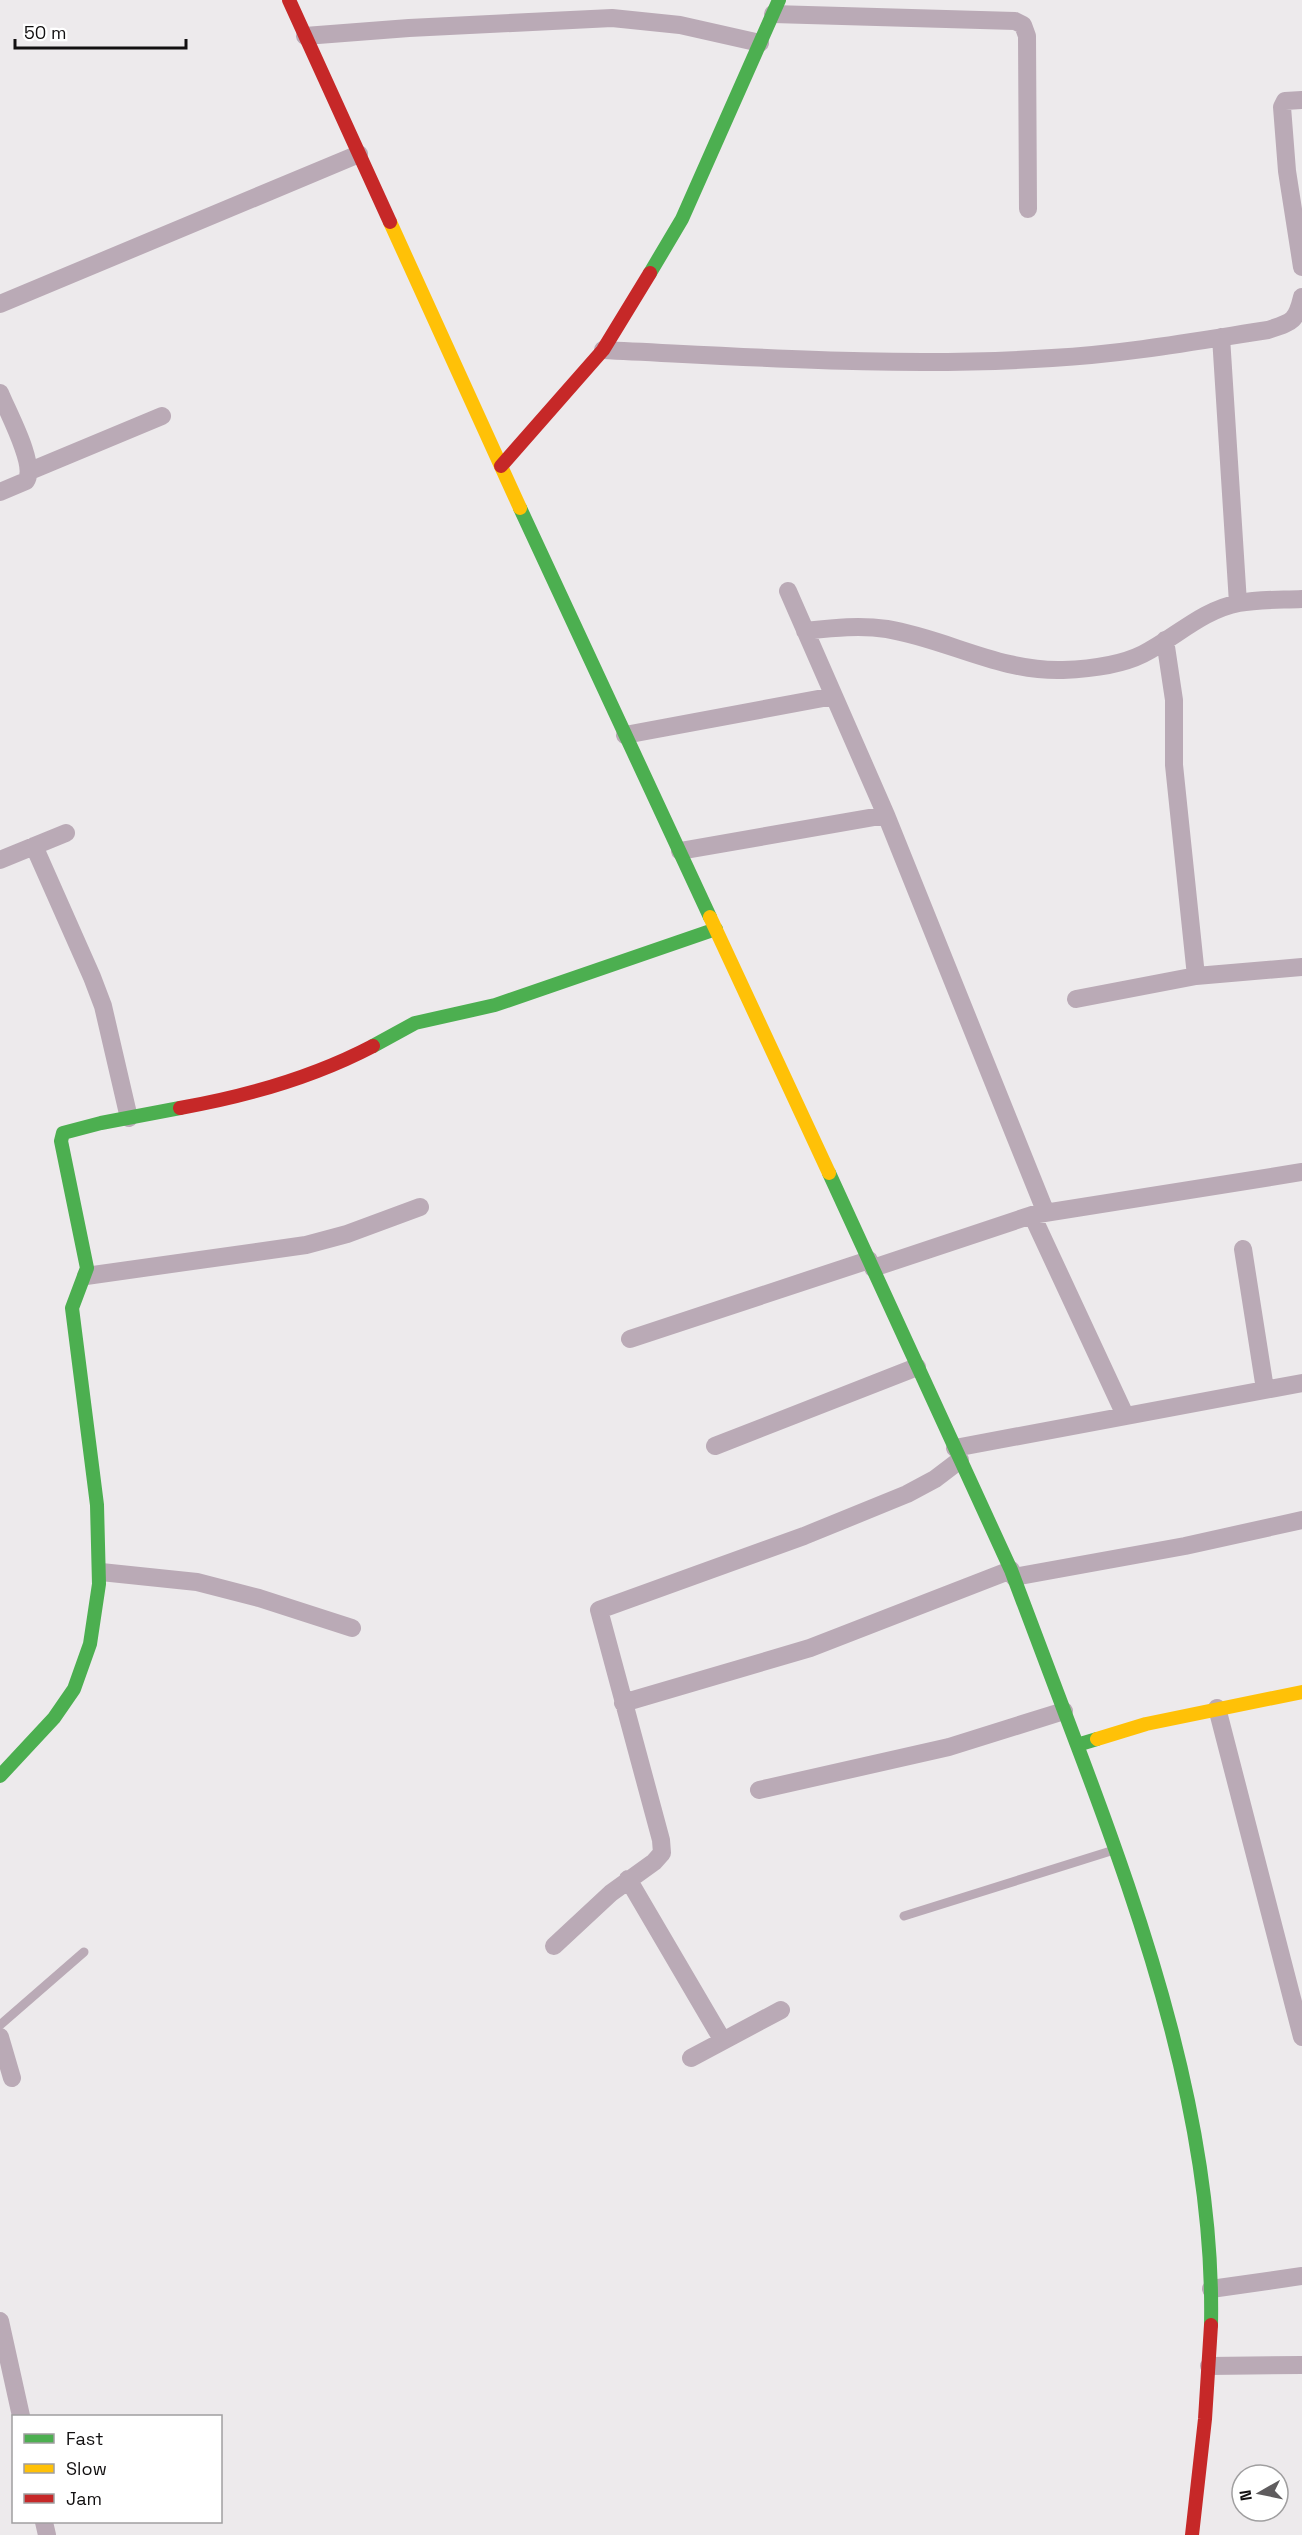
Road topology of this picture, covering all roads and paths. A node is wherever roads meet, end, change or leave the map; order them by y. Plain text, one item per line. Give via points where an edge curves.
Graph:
1 (289, 0) edge
2 (776, 7) edge
3 (305, 36) junction
4 (760, 43) junction
5 (1302, 100) edge
6 (359, 154) junction
7 (1294, 171) edge
8 (1028, 209) dead end
9 (1302, 267) edge
10 (1302, 297) edge
11 (0, 304) edge
12 (1221, 337) junction
13 (603, 350) junction
14 (0, 393) edge
15 (162, 416) dead end
16 (501, 466) junction
17 (30, 471) junction
18 (0, 492) edge
19 (788, 591) dead end
20 (1302, 599) edge
21 (1238, 603) junction
22 (805, 631) junction
23 (1165, 640) junction
24 (834, 696) junction
25 (625, 735) junction
26 (886, 815) junction
27 (66, 833) dead end
28 (34, 846) junction
29 (680, 851) junction
30 (0, 860) edge
31 (716, 929) junction
32 (1302, 967) edge
33 (1196, 976) junction
34 (1076, 999) dead end
35 (129, 1118) junction
36 (1302, 1172) edge
37 (420, 1208) dead end
38 (1039, 1214) junction
39 (1244, 1249) dead end
40 (871, 1264) junction
41 (86, 1276) junction
42 (630, 1339) dead end
43 (917, 1366) junction
44 (1302, 1383) edge
45 (1265, 1389) junction
46 (1125, 1415) junction
47 (715, 1446) dead end
48 (958, 1454) junction
49 (1302, 1520) edge
50 (101, 1572) junction
51 (1012, 1573) junction
52 (352, 1628) dead end
53 (1302, 1692) edge
54 (623, 1702) junction
55 (1217, 1708) junction
56 (1064, 1711) junction
57 (1077, 1745) junction
58 (0, 1776) edge
59 (759, 1790) dead end
60 (1115, 1850) junction
61 (628, 1879) junction
62 (904, 1916) dead end
63 (554, 1946) dead end
64 (84, 1952) dead end
65 (781, 2010) dead end
66 (0, 2025) edge
67 (0, 2037) edge
68 (1302, 2037) edge
69 (723, 2041) junction
70 (691, 2058) dead end
71 (12, 2078) dead end
72 (1302, 2276) edge
73 (1211, 2289) junction
74 (0, 2321) edge
75 (1302, 2365) edge
76 (1209, 2366) junction
77 (21, 2415) edge
78 (1192, 2535) edge

1 - 3 street
2 - 4 street
2 - 8 street via 1015,21 1023,25 1027,36
3 - 4 street via 612,18 680,25
3 - 6 street
4 - 13 street via 682,219
5 - 7 street via 1285,101 1282,105
6 - 11 street
6 - 16 street
7 - 9 street
10 - 12 street via 1298,315 1286,324
12 - 13 street via 1052,358 900,362
12 - 21 street
13 - 16 street
14 - 17 street
15 - 17 street
16 - 25 street
17 - 18 street via 26,481
19 - 22 street
20 - 21 street
21 - 23 street via 1194,621
22 - 23 street via 845,627 887,629 993,661 1031,669 1062,670 1124,662
22 - 24 street
23 - 33 street via 1174,700 1174,765
24 - 25 street
24 - 26 street
25 - 29 street
26 - 29 street
26 - 38 street
27 - 28 street
28 - 30 street
28 - 35 street via 99,996
29 - 31 street
31 - 35 street via 495,1005 415,1023 353,1056 270,1089
31 - 40 street
32 - 33 street
33 - 34 street
35 - 41 street via 68,1130 62,1136
36 - 38 street
37 - 41 street via 306,1245
38 - 40 street
38 - 46 street
39 - 45 street
40 - 42 street
40 - 43 street
41 - 50 street via 72,1308 96,1487
43 - 47 street
43 - 48 street
44 - 45 street
45 - 46 street
46 - 48 street
48 - 51 street
48 - 54 street via 935,1479 907,1494 804,1536 600,1608
49 - 51 street via 1185,1546
50 - 52 street via 196,1582
50 - 58 street via 89,1651 78,1679 56,1715
51 - 54 street via 810,1648
51 - 56 street
53 - 55 street
54 - 61 street via 663,1848 654,1862
55 - 57 street
55 - 68 street
56 - 57 street
56 - 59 street via 949,1747
57 - 60 street
60 - 62 lane
60 - 73 street via 1163,2000 1185,2089 1208,2224
61 - 63 street
61 - 69 street
64 - 66 lane
65 - 69 street
67 - 71 street
69 - 70 street
72 - 73 street
73 - 76 street
74 - 77 street
75 - 76 street
76 - 78 street

